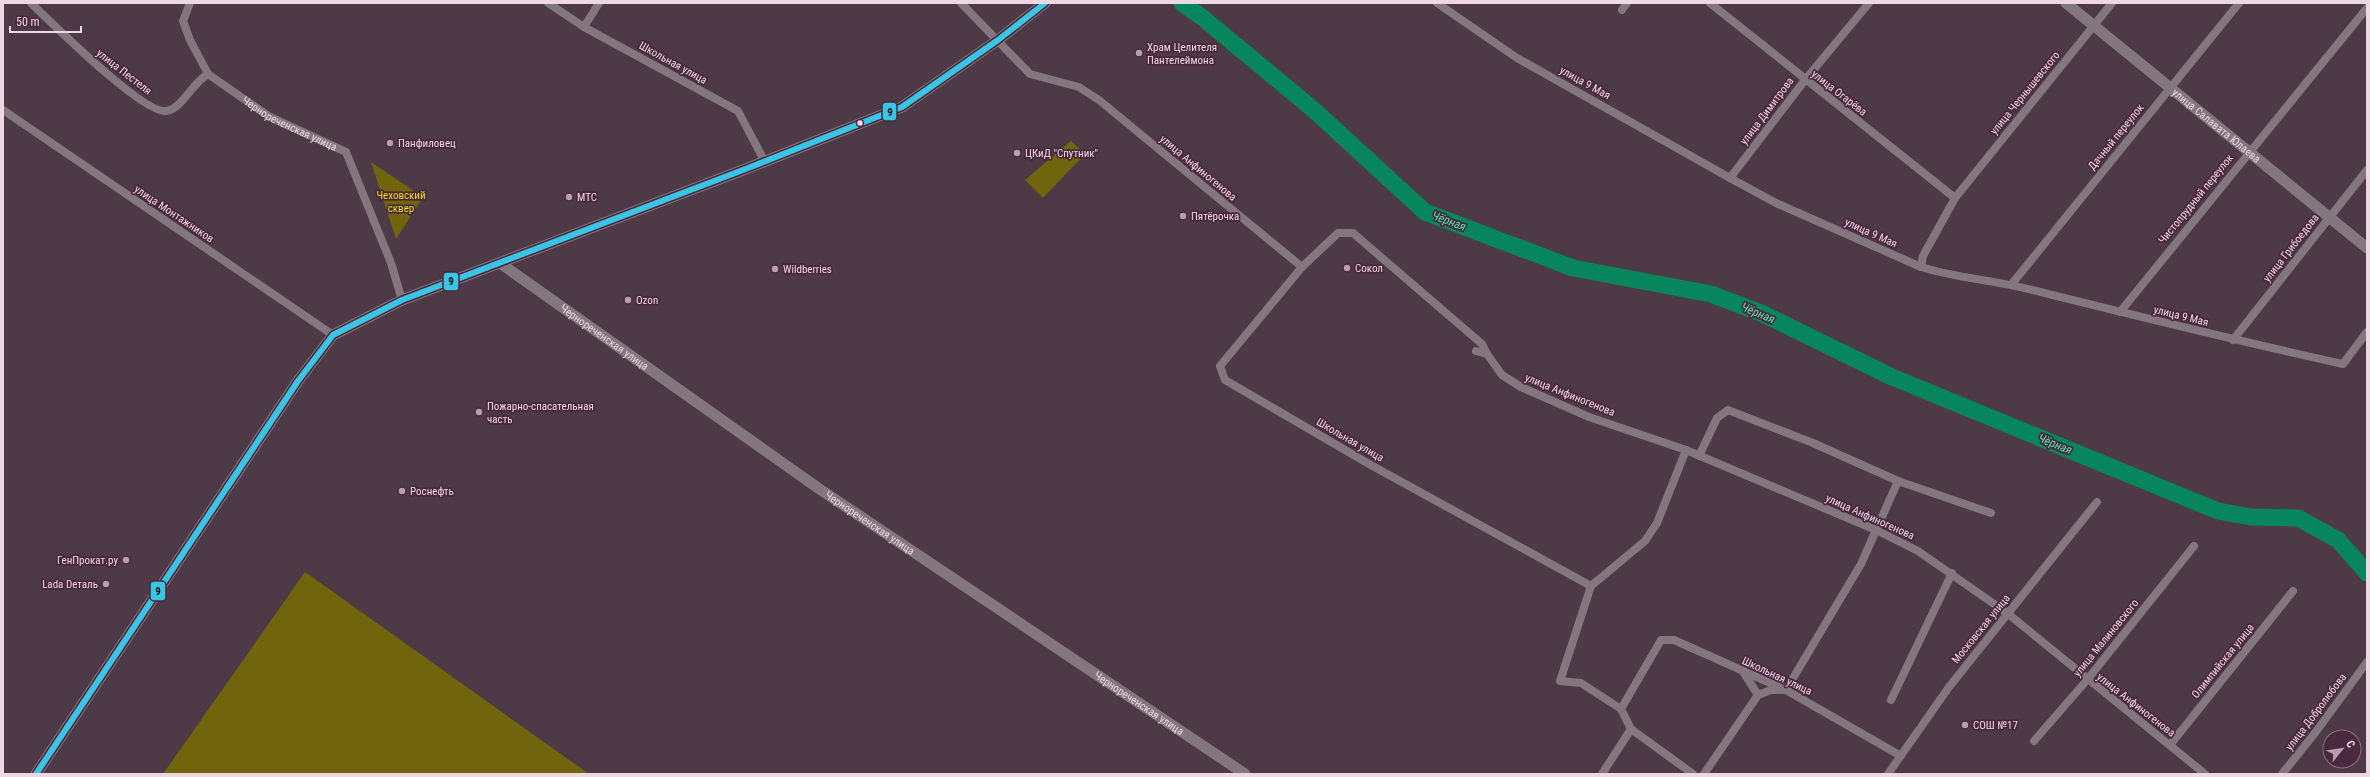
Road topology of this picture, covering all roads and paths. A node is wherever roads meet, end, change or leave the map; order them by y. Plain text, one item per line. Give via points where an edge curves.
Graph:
1 (31, 3) edge
2 (190, 3) edge
3 (548, 3) edge
4 (599, 3) edge
5 (961, 3) edge
6 (1045, 3) edge
7 (1437, 3) edge
8 (1710, 3) edge
9 (1869, 3) edge
10 (2066, 3) edge
11 (2112, 3) edge
12 (2238, 3) edge
13 (2367, 8) edge
14 (2094, 25) junction
15 (584, 27) junction
16 (998, 40) junction
17 (208, 74) junction
18 (1805, 80) junction
19 (2169, 88) junction
20 (3, 110) edge
21 (2248, 152) junction
22 (765, 162) junction
23 (2367, 170) edge
24 (1730, 178) junction
25 (1955, 198) junction
26 (2328, 216) junction
27 (2367, 248) edge
28 (500, 263) junction
29 (1302, 267) junction
30 (1921, 267) junction
31 (2011, 285) junction
32 (402, 300) junction
33 (2120, 312) junction
34 (2367, 332) edge
35 (333, 335) junction
36 (2233, 340) junction
37 (1476, 351) dead end
38 (1487, 354) junction
39 (1686, 450) junction
40 (1699, 456) junction
41 (1898, 481) junction
42 (2097, 502) dead end
43 (1991, 513) dead end
44 (1876, 530) junction
45 (2194, 546) dead end
46 (1952, 573) junction
47 (1591, 586) junction
48 (2294, 591) dead end
49 (2008, 613) junction
50 (2367, 662) edge
51 (1744, 673) junction
52 (2087, 680) junction
53 (1786, 690) junction
54 (1758, 695) junction
55 (1891, 700) dead end
56 (1621, 709) junction
57 (1631, 728) junction
58 (2034, 741) dead end
59 (2170, 745) junction
60 (1901, 756) junction
61 (36, 774) edge
62 (1245, 774) edge
63 (1602, 774) edge
64 (1693, 774) edge
65 (1704, 774) edge
66 (1888, 774) edge
67 (2205, 774) edge
68 (2282, 774) edge

1 - 17 street, улица Пестеля via 88,57 156,109 165,112 176,108 194,84
2 - 17 street, Чернореченская улица via 183,21
3 - 15 street, Школьная улица
4 - 15 street
5 - 16 street, улица Анфиногенова
6 - 16 main road
7 - 24 street, улица 9 Мая via 1517,58
8 - 18 street, улица Огарёва
9 - 18 street, улица Димитрова
10 - 14 main road, улица Салавата Юлаева
11 - 14 street, улица Чернышевского
12 - 19 street, Дачный переулок
13 - 21 street, Чистопрудный переулок
14 - 19 main road, улица Салавата Юлаева
14 - 25 street, улица Чернышевского
15 - 22 street, Школьная улица via 738,111
16 - 22 main road via 902,107
16 - 29 street, улица Анфиногенова via 1030,74 1079,87 1099,100
17 - 32 street, Чернореченская улица via 270,117 346,152 391,264
18 - 24 street, улица Димитрова
18 - 25 street, улица Огарёва
19 - 21 main road, улица Салавата Юлаева
19 - 31 street, Дачный переулок
20 - 35 street, улица Монтажников
21 - 26 main road, улица Салавата Юлаева
21 - 33 street, Чистопрудный переулок
22 - 28 main road
23 - 26 street, улица Грибоедова
24 - 30 street, улица 9 Мая via 1776,203
25 - 30 street, улица Чернышевского via 1923,256
26 - 27 main road, улица Салавата Юлаева
26 - 36 street, улица Грибоедова
28 - 32 main road
28 - 62 main road, Чернореченская улица via 818,488
29 - 38 street, улица Анфиногенова via 1338,233 1353,233 1482,344
29 - 47 street, Школьная улица via 1220,366 1225,380 1369,464
30 - 31 street, улица 9 Мая
31 - 33 street, улица 9 Мая
32 - 35 main road
33 - 36 street, улица 9 Мая
34 - 36 street, улица 9 Мая via 2343,364
35 - 61 main road via 298,381
37 - 38 street
38 - 39 street, улица Анфиногенова via 1502,374 1516,385 1589,417
39 - 40 street, улица Анфиногенова
39 - 47 street via 1657,523 1645,541
40 - 41 street via 1717,418 1728,410 1813,443
40 - 44 street, улица Анфиногенова
41 - 43 street
41 - 44 street
42 - 49 street, Московская улица
44 - 46 street, улица Анфиногенова via 1918,551
44 - 53 street via 1861,564
45 - 52 street, улица Малиновского
46 - 49 street, улица Анфиногенова
46 - 55 street
47 - 56 street via 1560,681 1581,683
48 - 59 street, Олимпийская улица
49 - 52 street, улица Анфиногенова
49 - 60 street, Московская улица via 1949,687
50 - 68 street, улица Добролюбова
51 - 53 street, Школьная улица
51 - 54 street
51 - 56 street, Школьная улица via 1674,640 1661,640
52 - 58 street, улица Малиновского
52 - 59 street, улица Анфиногенова
53 - 54 street via 1771,690
53 - 60 street, Школьная улица
54 - 65 street
56 - 57 street
57 - 63 street
57 - 64 street
59 - 67 street, улица Анфиногенова
60 - 66 street, Московская улица

